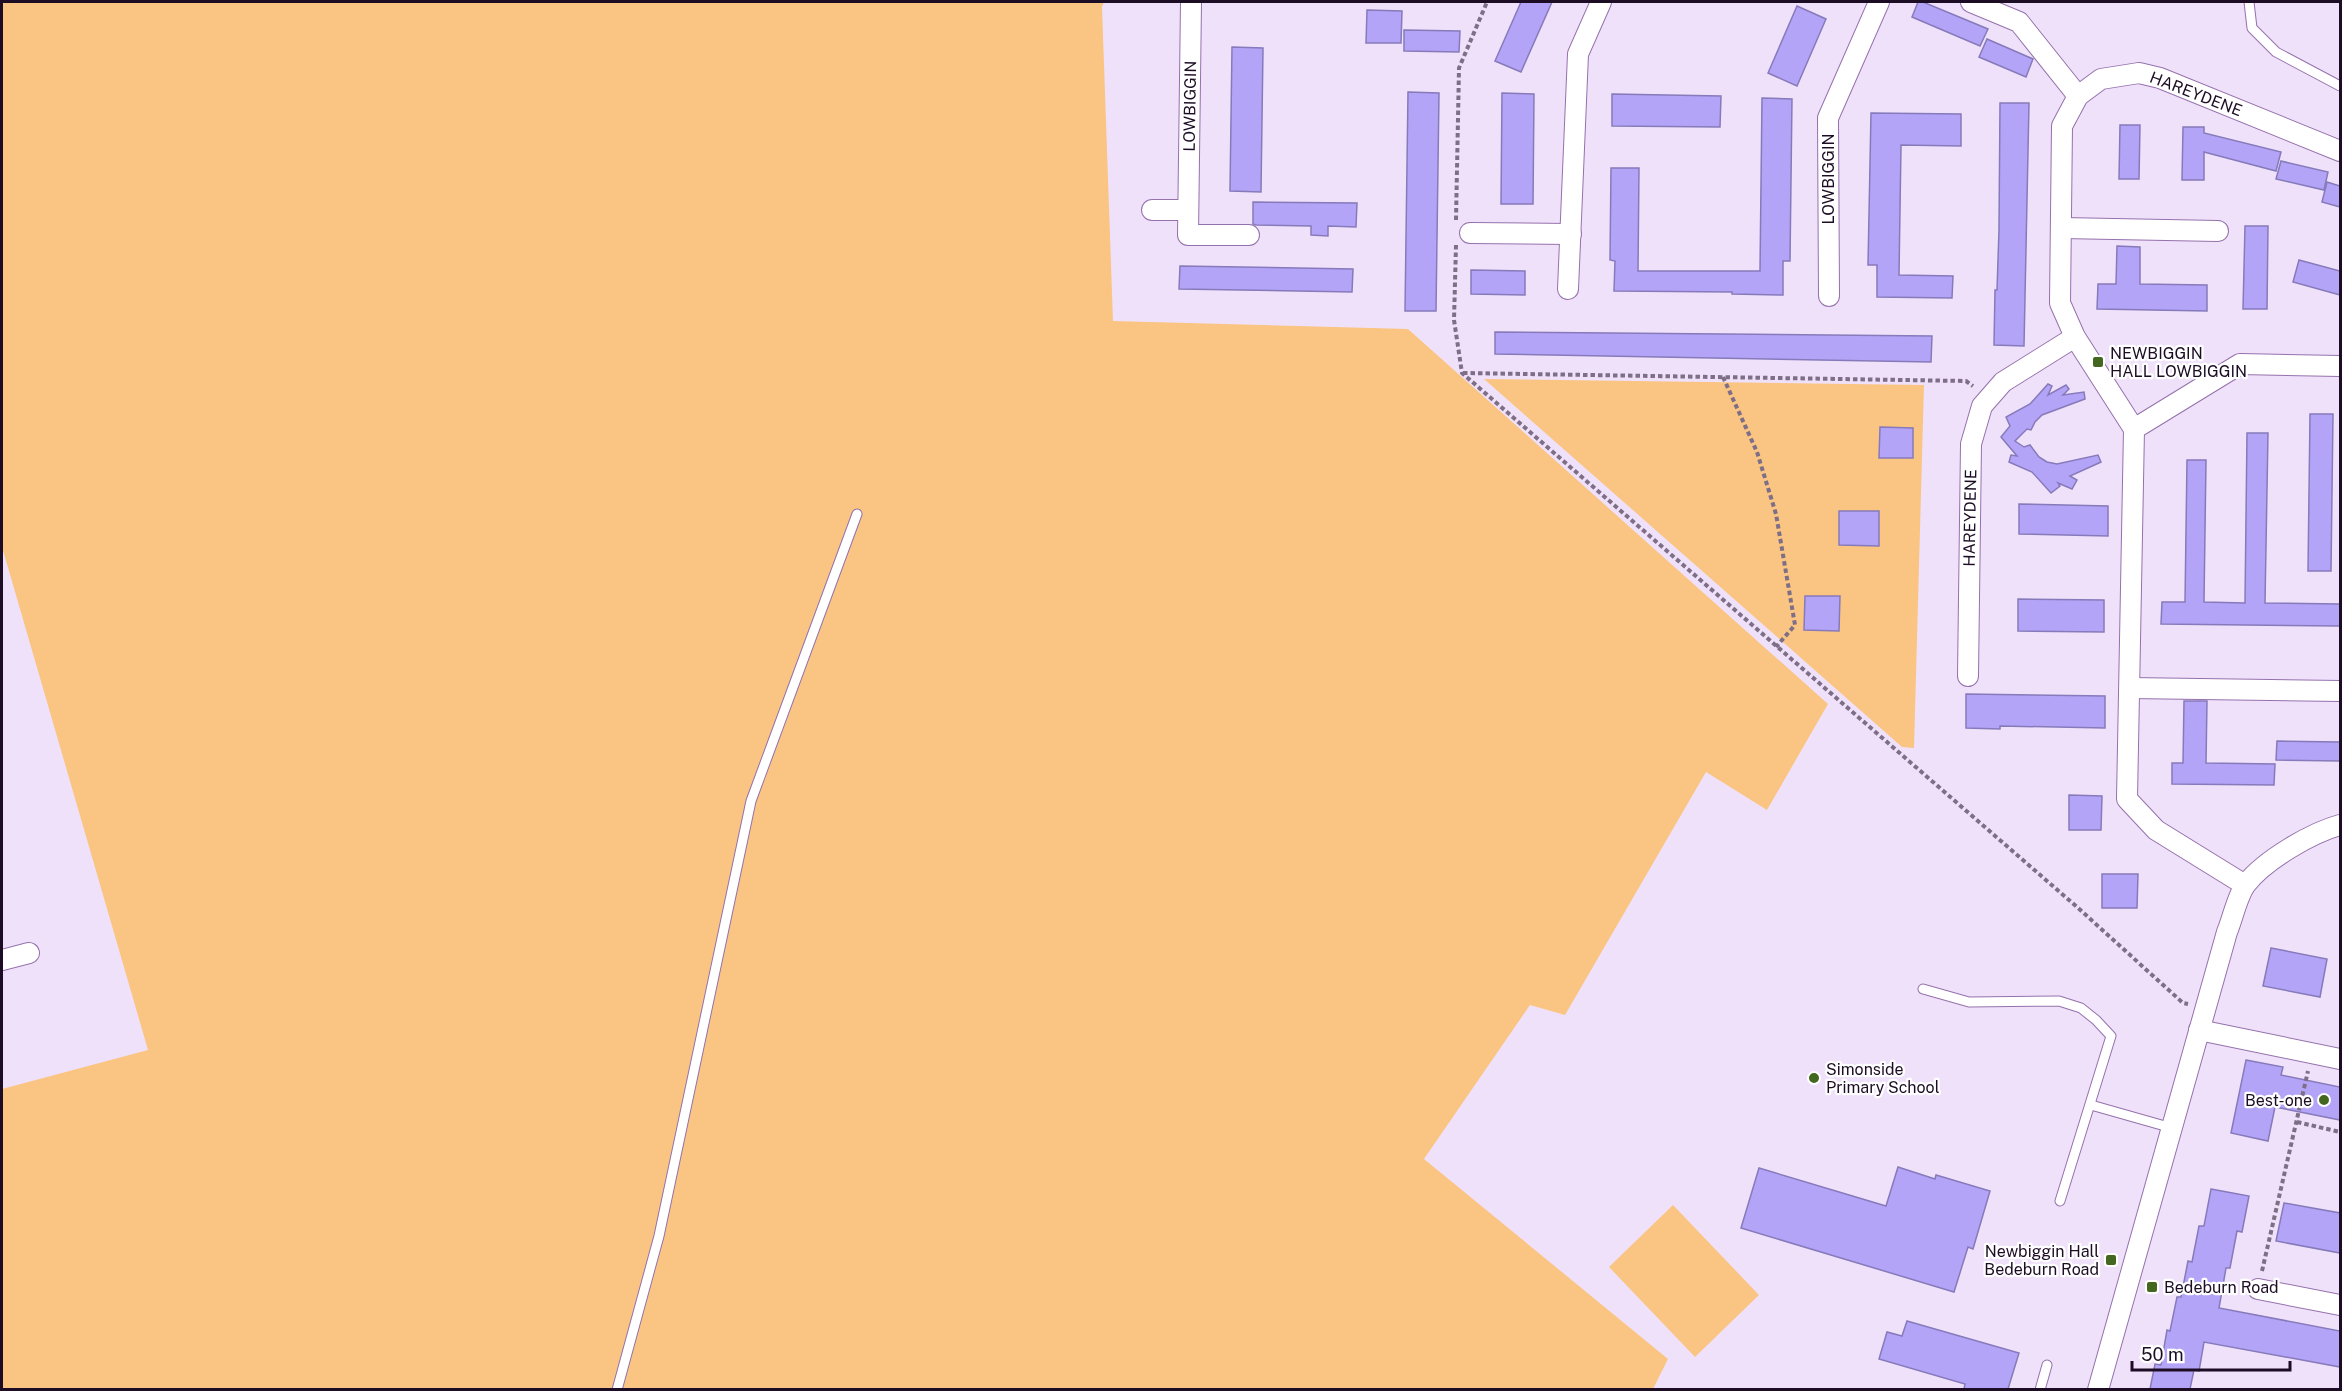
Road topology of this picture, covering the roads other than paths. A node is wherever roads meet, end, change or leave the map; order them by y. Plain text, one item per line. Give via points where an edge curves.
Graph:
1 (1191, 2) edge
2 (1601, 2) edge
3 (1879, 2) edge
4 (1971, 2) edge
5 (2249, 2) edge
6 (2340, 86) edge
7 (2078, 96) junction
8 (2340, 151) edge
9 (1152, 210) dead end
10 (1188, 210) junction
11 (2062, 228) junction
12 (1461, 229) road end
13 (2218, 231) dead end
14 (1571, 234) junction
15 (1249, 235) dead end
16 (1568, 289) dead end
17 (1829, 296) dead end
18 (2075, 337) junction
19 (2340, 366) edge
20 (2133, 429) junction
21 (857, 514) dead end
22 (1968, 676) dead end
23 (2130, 687) junction
24 (2340, 691) edge
25 (2340, 825) edge
26 (2245, 885) junction
27 (30, 953) dead end
28 (2, 960) edge
29 (1923, 989) dead end
30 (2199, 1030) junction
31 (2340, 1059) edge
32 (2091, 1105) junction
33 (2172, 1128) junction
34 (2061, 1201) dead end
35 (2258, 1289) road end
36 (2340, 1305) edge
37 (2047, 1365) dead end
38 (617, 1389) edge
39 (2040, 1389) edge
40 (2098, 1389) edge

1 - 10 street, LOWBIGGIN
2 - 14 street via 1578,54
3 - 17 street, LOWBIGGIN via 1828,118
4 - 7 street via 2019,22
5 - 6 lane via 2252,28 2276,52
7 - 8 street, HAREYDENE via 2100,80 2139,73
7 - 11 street, HAREYDENE via 2062,126
9 - 10 street
10 - 15 street, LOWBIGGIN via 1188,235
11 - 13 street
11 - 18 street, HAREYDENE via 2060,303
12 - 14 street
14 - 16 street
18 - 20 street, HAREYDENE
18 - 22 street, HAREYDENE via 2003,382 1982,406 1971,444
19 - 20 street via 2240,364
20 - 23 street
21 - 38 lane via 751,801 659,1236
23 - 24 street
23 - 26 street via 2127,799 2156,830
25 - 26 street via 2270,861
26 - 30 street
27 - 28 street
29 - 32 lane via 1969,1002 2059,1001 2080,1008 2111,1036
30 - 31 street
30 - 33 street
32 - 33 lane
32 - 34 lane
33 - 40 street
35 - 36 street
37 - 39 lane

